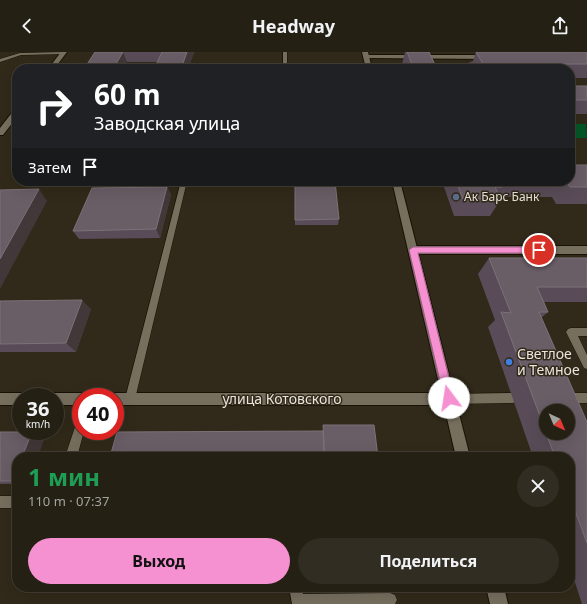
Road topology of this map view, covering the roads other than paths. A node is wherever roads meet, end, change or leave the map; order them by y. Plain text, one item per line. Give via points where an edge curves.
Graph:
1 (285, 52) edge
2 (64, 53) edge
3 (366, 54) edge
4 (427, 54) edge
5 (467, 54) edge
6 (500, 57) edge
7 (0, 61) edge
8 (55, 64) edge
9 (285, 64) edge
10 (368, 64) edge
11 (431, 64) edge
12 (12, 117) edge
13 (3, 125) edge
14 (0, 133) edge
15 (183, 186) edge
16 (397, 186) edge
17 (413, 250) junction
18 (587, 250) edge
19 (587, 332) edge
20 (587, 365) edge
21 (449, 398) junction
22 (513, 398) dead end
23 (552, 398) edge
24 (587, 398) edge
25 (0, 399) edge
26 (12, 399) edge
27 (124, 399) edge
28 (130, 399) junction
29 (76, 440) edge
30 (73, 452) edge
31 (462, 452) edge
32 (0, 502) edge
33 (12, 502) edge
34 (296, 592) edge
35 (496, 592) edge
36 (390, 600) dead end
37 (499, 604) edge

1 - 9 lane
2 - 7 lane via 20,54
2 - 8 street
3 - 4 street
3 - 10 street
4 - 5 street
4 - 11 lane
5 - 6 street
12 - 13 street
13 - 14 street
15 - 28 lane
16 - 17 street
17 - 18 street
17 - 21 street
19 - 20 lane via 571,332
21 - 22 lane
21 - 28 street, улица Котовского
21 - 31 street
23 - 24 lane
25 - 26 street
27 - 28 street, улица Котовского
29 - 30 lane
32 - 33 lane
34 - 36 lane via 296,601
35 - 37 street

